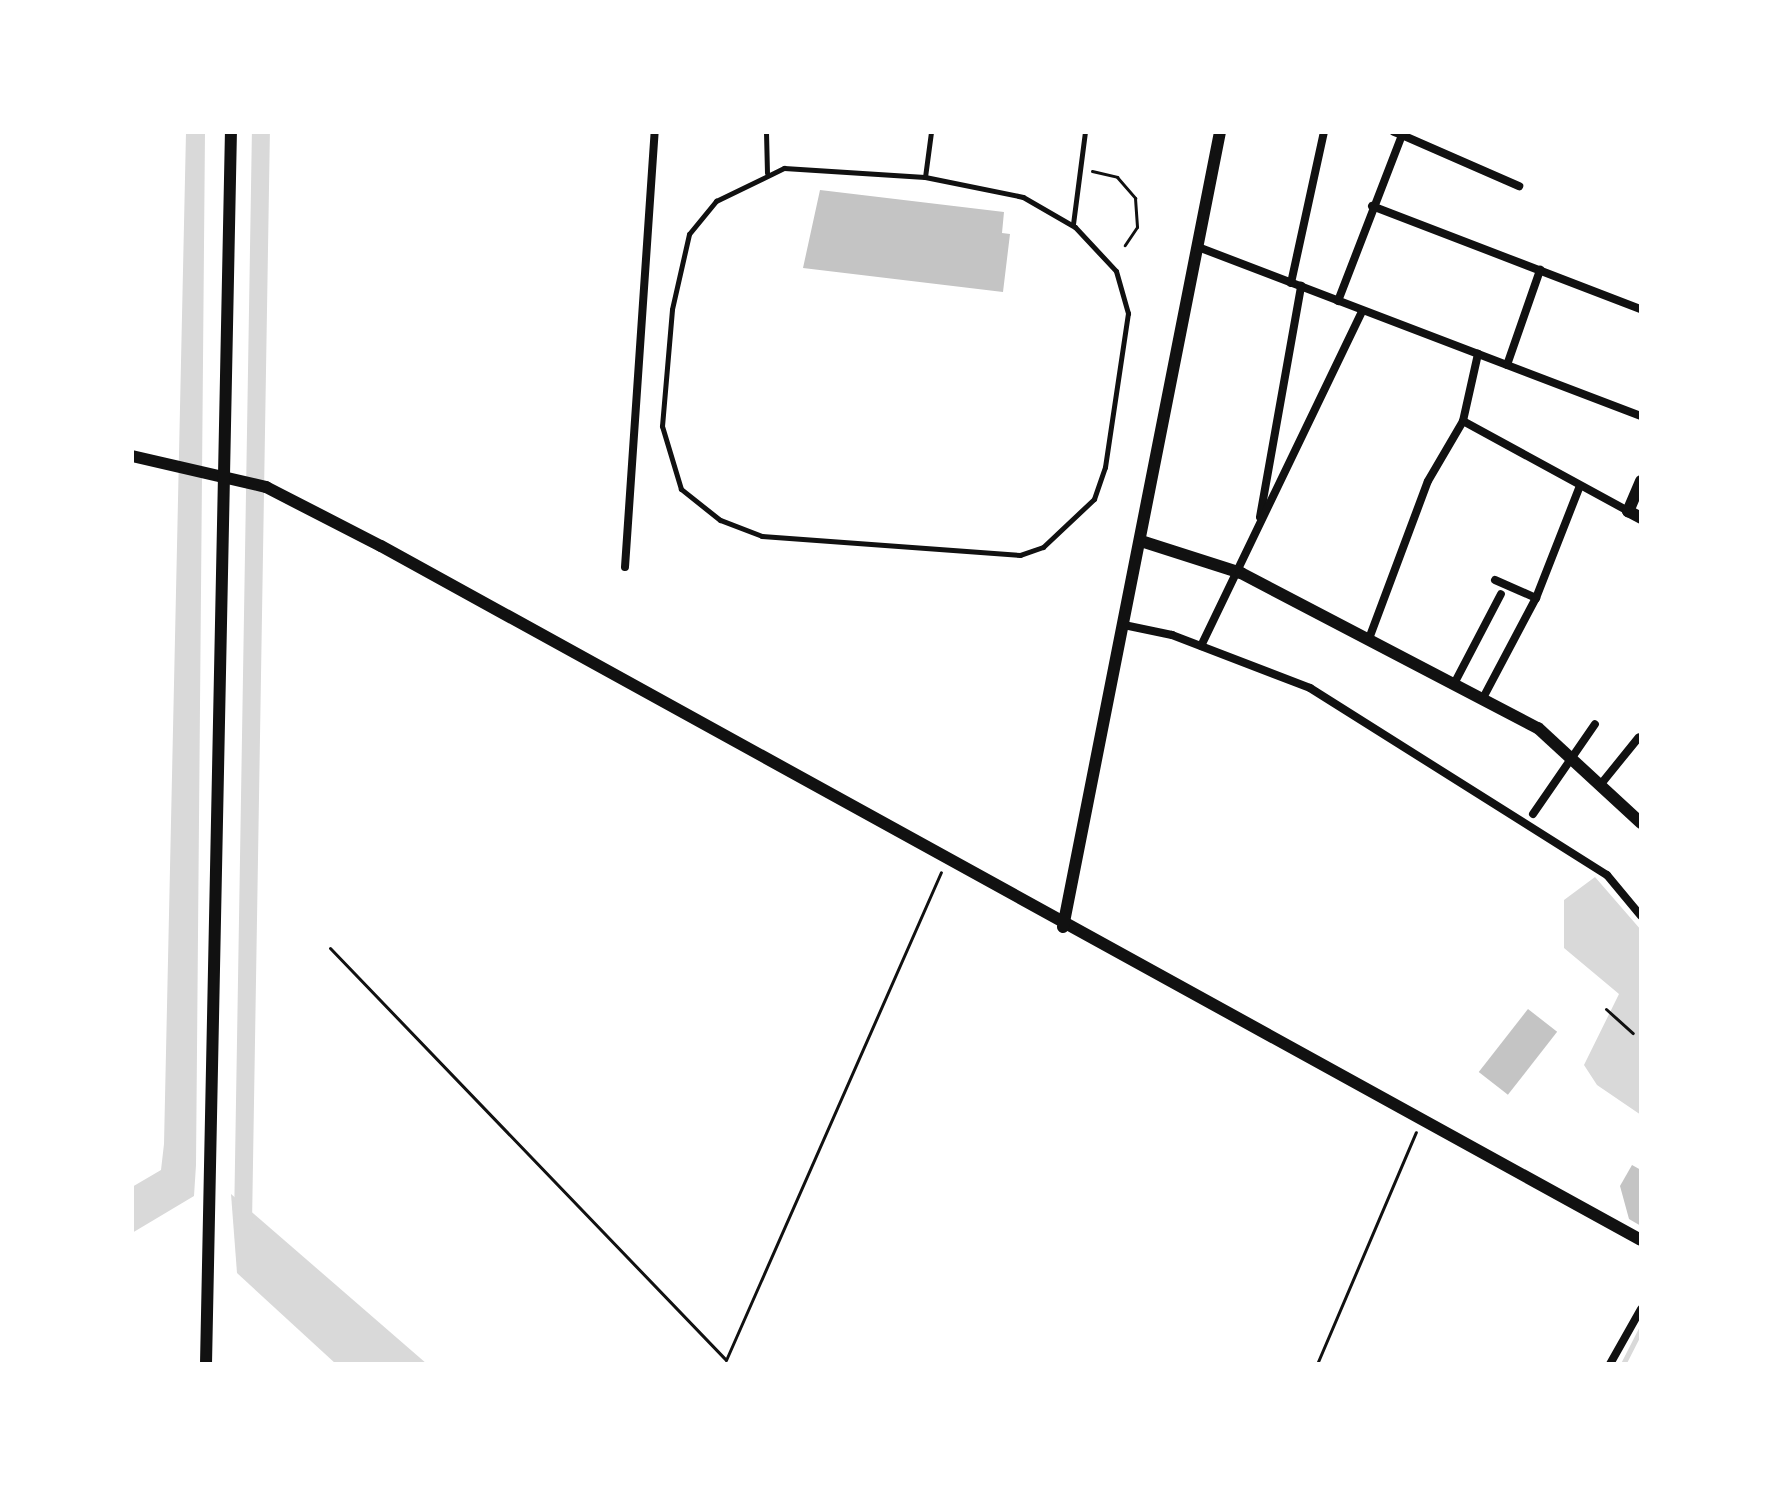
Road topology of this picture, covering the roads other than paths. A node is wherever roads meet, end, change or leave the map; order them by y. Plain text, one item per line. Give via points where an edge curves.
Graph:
1 (231, 132) edge
2 (655, 132) edge
3 (766, 132) edge
4 (931, 132) edge
5 (1085, 132) edge
6 (1220, 132) edge
7 (1324, 132) edge
8 (1398, 134) edge
9 (767, 173) junction
10 (925, 177) junction
11 (1519, 186) dead end
12 (1372, 206) junction
13 (1073, 225) junction
14 (1198, 247) junction
15 (1540, 270) junction
16 (1291, 283) junction
17 (1301, 286) junction
18 (1338, 301) junction
19 (1641, 309) edge
20 (1362, 312) junction
21 (1478, 354) junction
22 (1507, 365) junction
23 (1641, 416) edge
24 (1463, 421) junction
25 (132, 456) edge
26 (225, 475) junction
27 (1641, 481) edge
28 (1580, 486) junction
29 (1628, 511) junction
30 (1260, 517) junction
31 (1641, 518) edge
32 (1141, 541) junction
33 (625, 567) dead end
34 (1241, 573) junction
35 (1495, 580) dead end
36 (1501, 594) dead end
37 (1536, 598) junction
38 (1124, 625) junction
39 (1370, 636) junction
40 (1201, 646) junction
41 (1455, 682) junction
42 (1483, 698) junction
43 (1595, 724) dead end
44 (1639, 737) dead end
45 (1572, 756) junction
46 (1601, 784) junction
47 (1533, 814) dead end
48 (1641, 823) edge
49 (1641, 916) edge
50 (1063, 927) junction
51 (1641, 1240) edge
52 (1641, 1309) edge
53 (206, 1364) edge
54 (1610, 1364) edge

1 - 26 street
2 - 33 street
3 - 9 lane
4 - 10 lane
5 - 13 lane
6 - 14 street
7 - 16 street
8 - 11 street
8 - 12 street
9 - 10 lane
9 - 13 lane via 716,201 689,234 672,309 662,426 681,489 720,520 762,536 1020,555 1071,525 1094,499 1105,467 1128,313 1123,283
10 - 13 lane via 1023,197
12 - 15 street
12 - 18 street
14 - 16 street
14 - 32 street
15 - 19 street
15 - 22 street
16 - 17 street
17 - 18 street
17 - 30 street
18 - 20 street
20 - 21 street
20 - 30 street via 1280,491
21 - 22 street
21 - 24 street
22 - 23 street
24 - 28 street
24 - 39 street via 1428,481
25 - 26 street
26 - 50 street via 266,487
26 - 53 street
27 - 29 street
28 - 29 street
28 - 37 street
29 - 31 street
30 - 34 street
32 - 34 street
32 - 38 street
34 - 39 street
34 - 40 street
35 - 37 street
36 - 41 street
37 - 42 street
38 - 40 street
38 - 50 street
39 - 41 street
40 - 49 street via 1310,688 1607,875
41 - 42 street
42 - 45 street
43 - 45 street
44 - 46 street
45 - 46 street
45 - 47 street
46 - 48 street
50 - 51 street
52 - 54 street

